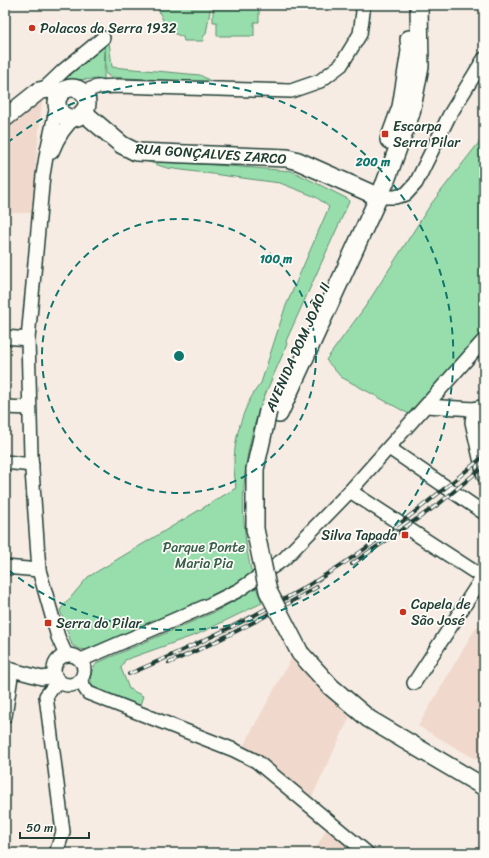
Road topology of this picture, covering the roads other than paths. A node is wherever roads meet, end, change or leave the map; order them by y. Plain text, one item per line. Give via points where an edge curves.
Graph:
1 (362, 5) edge
2 (407, 5) edge
3 (419, 5) edge
4 (103, 38) dead end
5 (484, 59) edge
6 (82, 92) junction
7 (54, 96) junction
8 (80, 115) junction
9 (5, 118) edge
10 (43, 175) junction
11 (374, 195) junction
12 (5, 337) edge
13 (28, 339) junction
14 (484, 340) edge
15 (426, 406) junction
16 (5, 407) edge
17 (29, 408) junction
18 (479, 408) edge
19 (389, 448) junction
20 (5, 462) edge
21 (32, 465) junction
22 (484, 476) edge
23 (350, 491) junction
24 (484, 513) edge
25 (5, 567) edge
26 (39, 570) junction
27 (483, 577) edge
28 (305, 650) junction
29 (66, 655) junction
30 (81, 660) junction
31 (9, 669) edge
32 (56, 678) junction
33 (80, 681) junction
34 (414, 683) dead end
35 (5, 716) edge
36 (484, 774) edge
37 (484, 787) edge
38 (56, 853) edge
39 (367, 853) edge

1 - 6 street via 360,34 341,65 320,81 291,91 110,86
2 - 11 main road via 410,51 401,107
3 - 11 main road via 420,66 411,113
4 - 7 street via 64,70
5 - 11 street via 449,116 416,182 406,194 395,197
6 - 7 main road via 69,88
6 - 8 main road via 86,108
7 - 8 main road via 58,110 66,117
7 - 9 main road via 39,91
7 - 10 street
8 - 10 street via 62,132
8 - 11 main road, RUA GONÇALVES ZARCO via 136,152 287,158
10 - 13 street
11 - 28 main road, AVENIDA DOM JOÃO II via 273,413 266,470 266,527 278,587
12 - 13 street
13 - 17 street
14 - 15 street
15 - 18 street
15 - 19 street
16 - 17 street
17 - 21 street
18 - 22 street via 472,422
19 - 23 street
19 - 24 street
20 - 21 street
21 - 26 street
23 - 27 street
23 - 30 street via 284,559 239,590
25 - 26 street
26 - 29 street via 58,637
27 - 34 street
28 - 36 main road, AVENIDA DOM JOÃO II via 376,710
28 - 37 main road, AVENIDA DOM JOÃO II via 331,686 369,719
29 - 30 street
29 - 32 street via 55,663
30 - 33 street via 84,673
31 - 32 street via 42,678
31 - 35 street
32 - 33 street via 62,684 71,685
32 - 38 street via 46,696 64,832
33 - 39 street via 88,693 256,761

